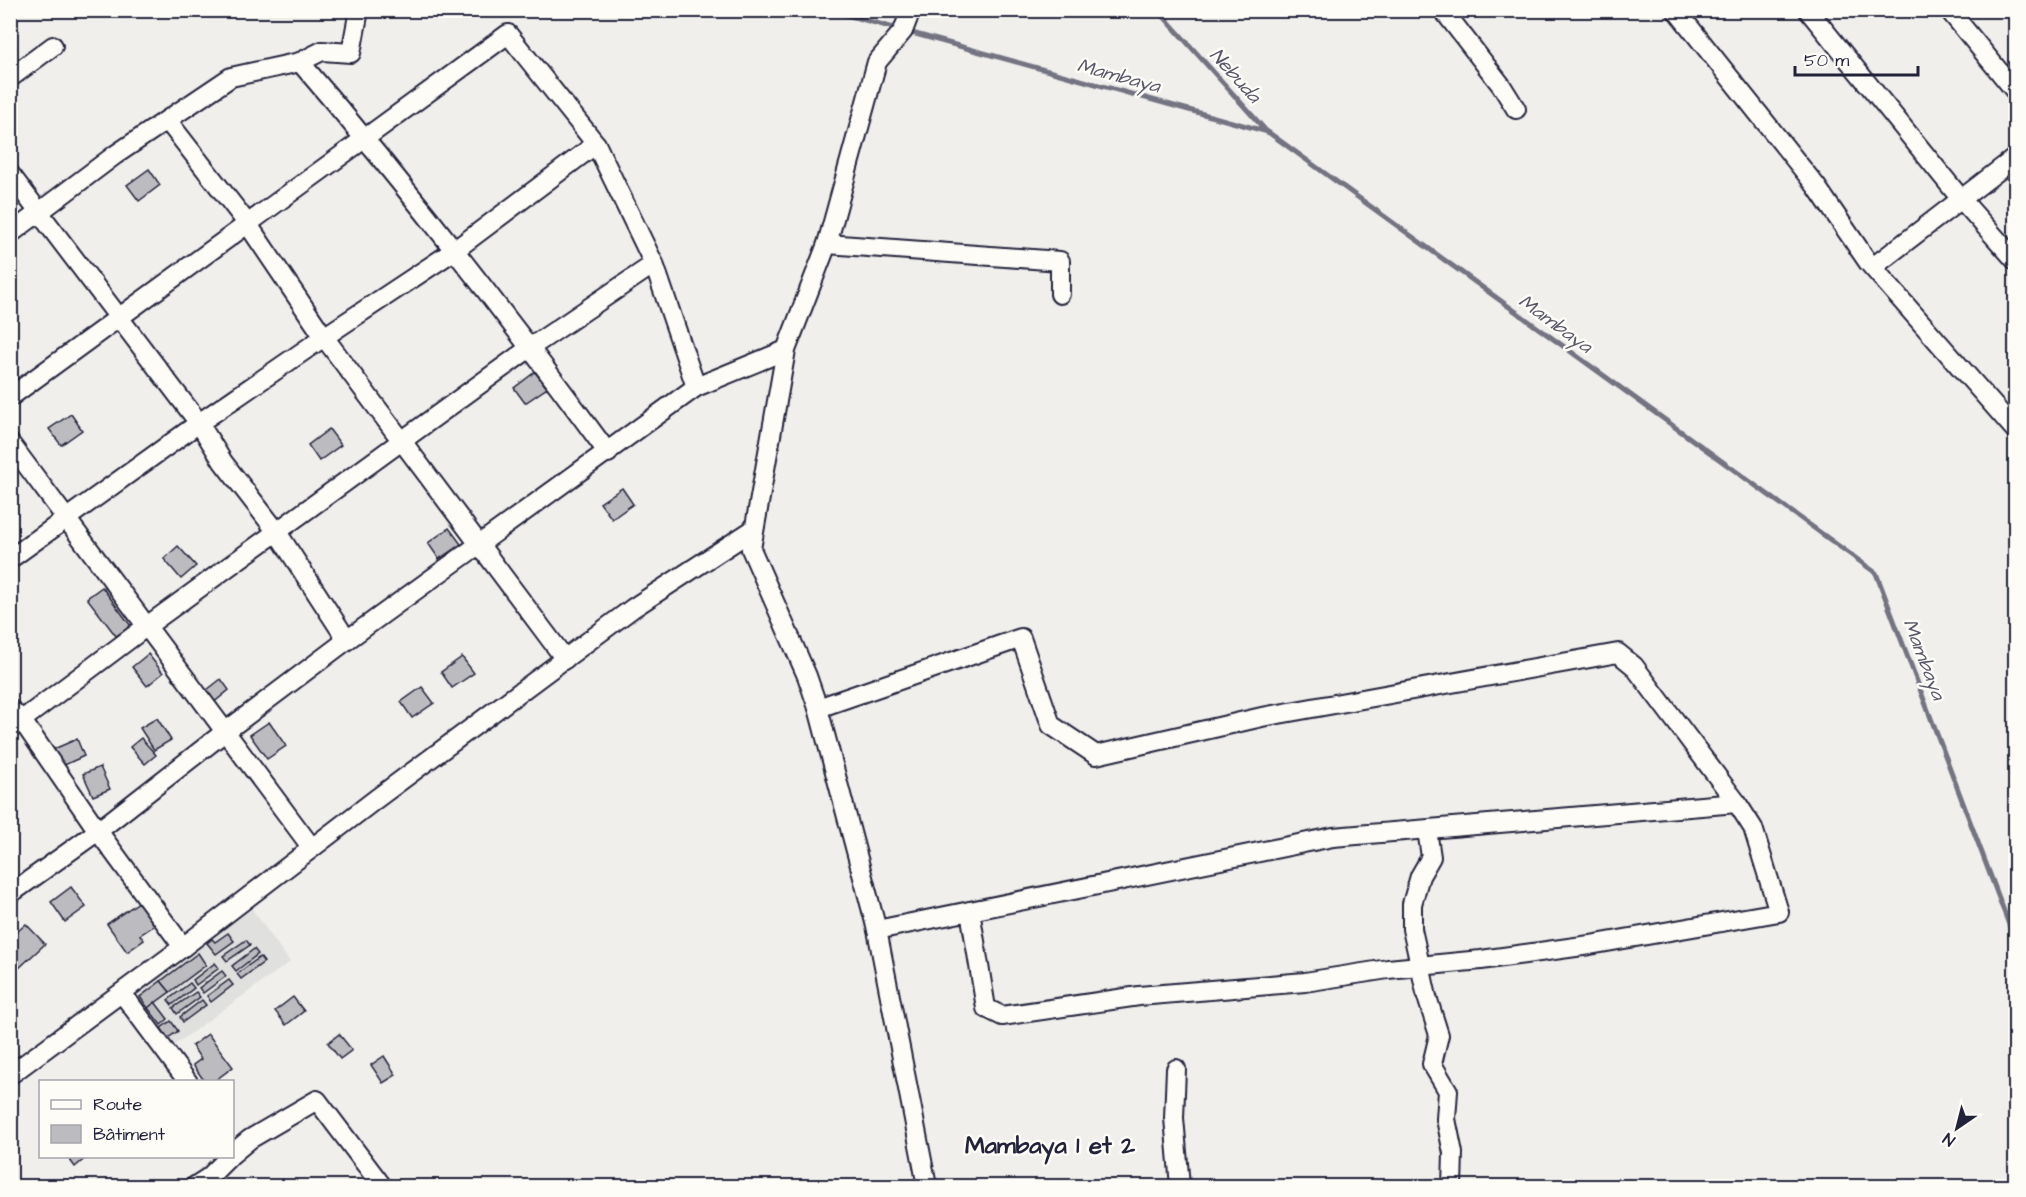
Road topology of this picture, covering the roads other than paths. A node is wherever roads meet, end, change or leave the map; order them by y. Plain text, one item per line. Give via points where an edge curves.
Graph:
1 (359, 10) edge
2 (911, 10) edge
3 (1443, 10) edge
4 (1676, 10) edge
5 (1808, 10) edge
6 (1949, 10) edge
7 (53, 46) dead end
8 (300, 62) junction
9 (10, 78) edge
10 (2016, 92) edge
11 (1516, 109) dead end
12 (167, 120) junction
13 (364, 138) junction
14 (596, 144) junction
15 (2016, 157) edge
16 (10, 174) edge
17 (1961, 199) junction
18 (39, 213) junction
19 (247, 223) junction
20 (10, 234) edge
21 (827, 244) junction
22 (455, 250) junction
23 (2016, 261) edge
24 (654, 264) junction
25 (1873, 267) junction
26 (1060, 294) dead end
27 (119, 316) junction
28 (324, 337) junction
29 (531, 347) junction
30 (786, 350) junction
31 (696, 387) junction
32 (10, 397) edge
33 (199, 423) junction
34 (2016, 430) edge
35 (403, 441) junction
36 (10, 443) edge
37 (608, 453) junction
38 (67, 518) junction
39 (754, 529) junction
40 (277, 532) junction
41 (480, 545) junction
42 (10, 559) edge
43 (147, 626) junction
44 (347, 640) junction
45 (565, 659) junction
46 (818, 708) junction
47 (14, 719) edge
48 (226, 731) junction
49 (1737, 803) junction
50 (1427, 830) junction
51 (98, 831) junction
52 (312, 848) junction
53 (10, 894) edge
54 (970, 911) junction
55 (877, 930) junction
56 (183, 947) junction
57 (1419, 966) junction
58 (122, 993) junction
59 (1176, 1069) dead end
60 (10, 1075) edge
61 (187, 1080) edge
62 (234, 1149) edge
63 (226, 1158) edge
64 (195, 1186) edge
65 (382, 1186) edge
66 (927, 1186) edge
67 (1180, 1186) edge
68 (1452, 1186) edge

1 - 8 street via 351,53 322,51
2 - 21 street via 903,31 877,62
3 - 11 street
4 - 25 street via 1816,186
5 - 17 street
6 - 10 street
7 - 9 street
8 - 12 street via 231,77
8 - 13 street
12 - 18 street
12 - 19 street
13 - 14 street via 508,34
13 - 19 street
13 - 22 street
14 - 22 street
14 - 24 street
15 - 17 street
16 - 18 street
17 - 23 street
17 - 25 street
18 - 20 street
18 - 27 street
19 - 27 street
19 - 28 street
21 - 26 street via 1060,261
21 - 30 street
22 - 28 street
22 - 29 street
24 - 29 street
24 - 31 street
25 - 34 street
27 - 32 street
27 - 33 street
28 - 33 street
28 - 35 street
29 - 35 street
29 - 37 street
30 - 31 street
30 - 39 street
31 - 37 street
33 - 38 street
33 - 40 street via 223,462
35 - 40 street
35 - 41 street
36 - 38 street
37 - 41 street
38 - 42 street
38 - 43 street
39 - 45 street
39 - 46 street via 751,549
40 - 43 street
40 - 44 street
41 - 44 street
41 - 45 street
43 - 47 street
43 - 48 street
44 - 48 street
45 - 52 street
46 - 49 street via 1021,638 1051,725 1096,755 1262,717 1618,653 1634,666
46 - 55 street
47 - 51 street
48 - 51 street
48 - 52 street
49 - 50 street
49 - 57 street via 1753,828 1779,912 1590,945
50 - 54 street via 1333,837
50 - 57 street via 1431,857 1420,876 1412,904
51 - 53 street
51 - 56 street
52 - 56 street
54 - 55 street
54 - 57 street via 986,1008 1002,1016 1139,996 1305,982
55 - 66 street
56 - 58 street
57 - 68 street via 1439,1035 1431,1064 1448,1091 1446,1119 1453,1154
58 - 60 street
58 - 61 street
59 - 67 street via 1174,1118
62 - 65 street via 317,1100
63 - 64 street

